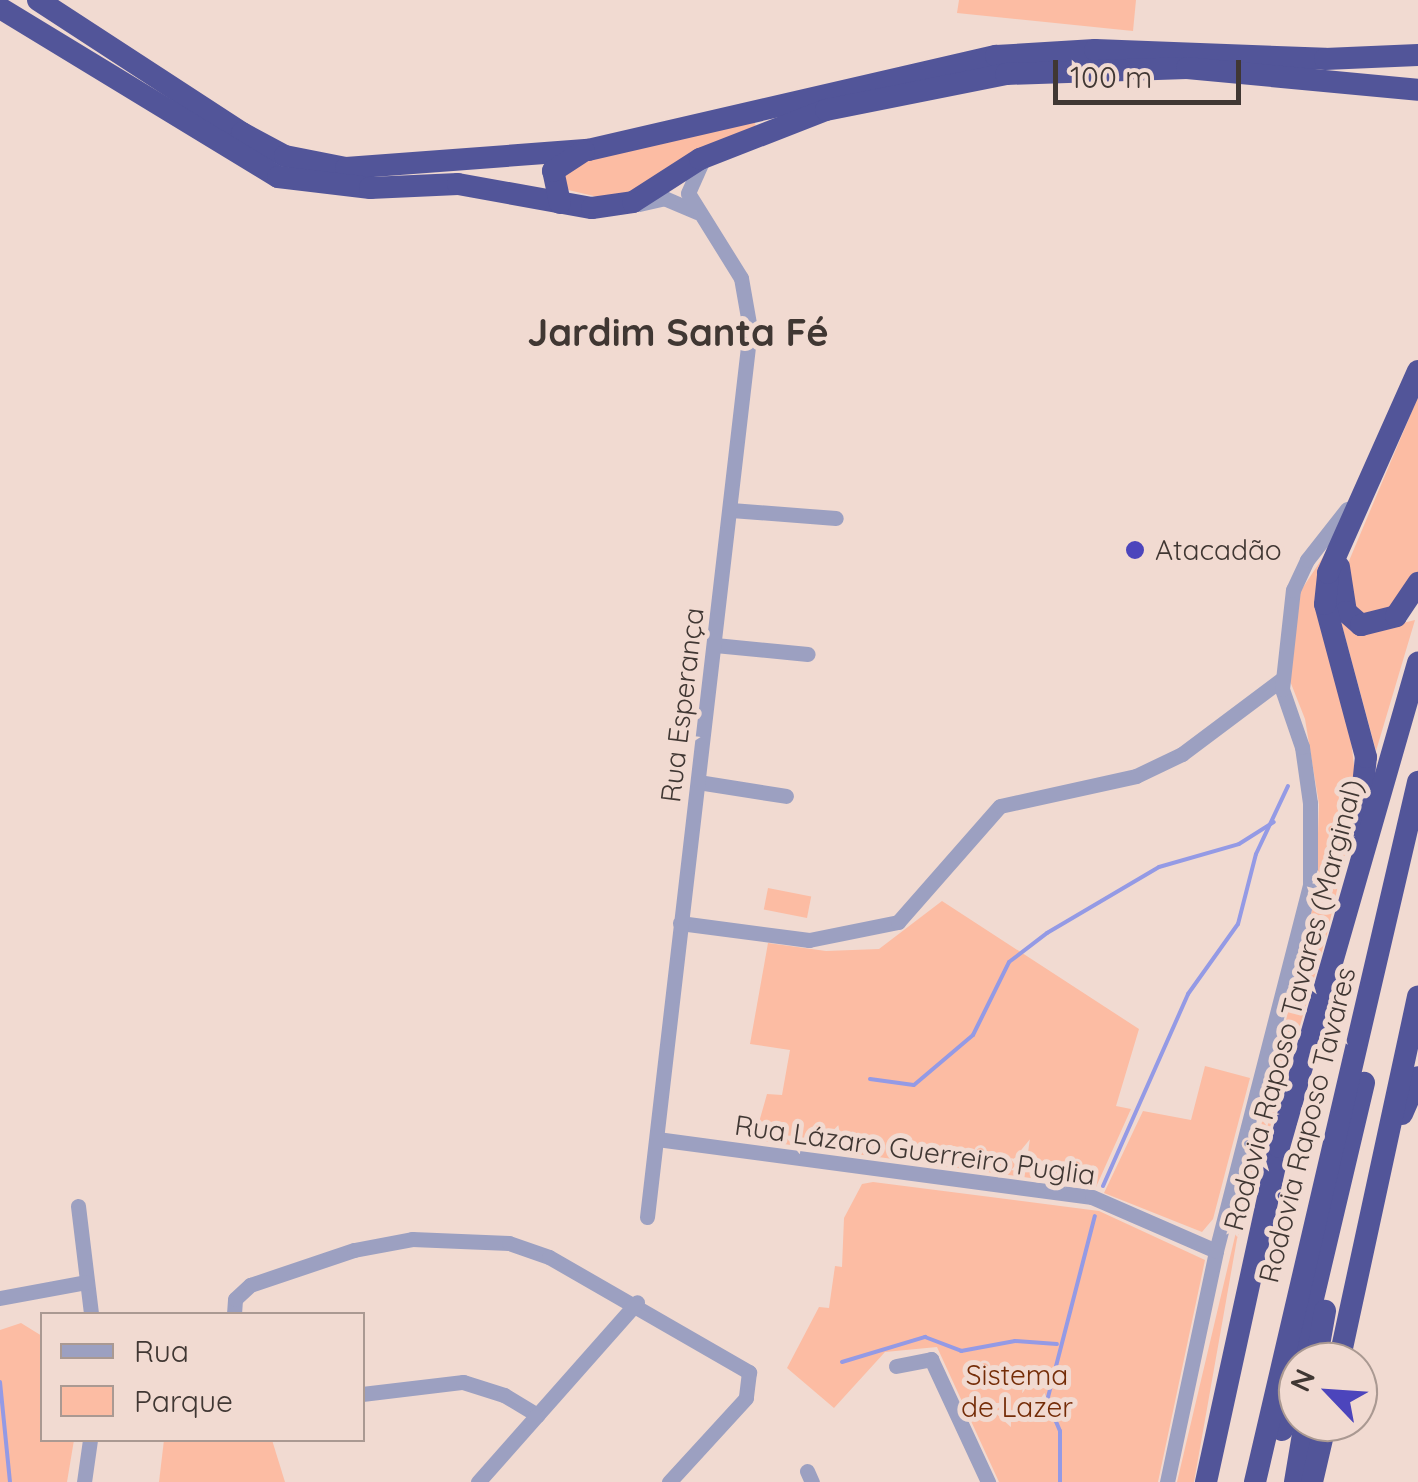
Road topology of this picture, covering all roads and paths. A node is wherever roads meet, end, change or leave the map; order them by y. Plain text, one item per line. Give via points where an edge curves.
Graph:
1 (38, 0) edge
2 (0, 8) edge
3 (1418, 56) edge
4 (1418, 90) edge
5 (588, 150) junction
6 (722, 150) junction
7 (560, 203) junction
8 (620, 206) junction
9 (697, 212) junction
10 (1418, 371) edge
11 (1364, 487) junction
12 (731, 510) junction
13 (836, 518) dead end
14 (1418, 583) edge
15 (715, 645) junction
16 (808, 654) dead end
17 (1418, 663) edge
18 (1282, 679) junction
19 (698, 782) junction
20 (1418, 782) edge
21 (786, 796) dead end
22 (1418, 850) edge
23 (680, 922) junction
24 (1334, 954) junction
25 (1418, 996) edge
26 (1418, 1077) edge
27 (657, 1140) junction
28 (1372, 1186) junction
29 (1338, 1195) junction
30 (78, 1206) dead end
31 (647, 1217) dead end
32 (1216, 1252) junction
33 (86, 1282) junction
34 (0, 1298) edge
35 (637, 1302) junction
36 (91, 1312) edge
37 (234, 1312) edge
38 (1303, 1342) edge
39 (1319, 1342) edge
40 (1343, 1342) edge
41 (896, 1366) dead end
42 (365, 1394) edge
43 (537, 1415) junction
44 (90, 1442) edge
45 (1279, 1442) edge
46 (1301, 1442) edge
47 (1321, 1442) edge
48 (84, 1482) edge
49 (478, 1482) edge
50 (668, 1482) edge
51 (988, 1482) edge
52 (1167, 1482) edge
53 (1206, 1482) edge
54 (1255, 1482) edge
55 (1270, 1482) edge
56 (1294, 1482) edge
57 (1312, 1482) edge

1 - 5 highway via 204,110 285,156 315,165 408,166
2 - 7 highway via 278,176 370,188 458,184
3 - 5 highway via 1095,50 996,56
4 - 6 highway via 1187,68 1006,74 826,110
5 - 7 highway via 554,171
6 - 8 highway
6 - 9 street via 695,171 688,193
7 - 8 highway
8 - 9 street via 664,198
9 - 12 street, Rua Esperança via 740,278 750,329
10 - 11 highway
11 - 14 highway via 1339,565 1346,612 1361,625 1382,625
11 - 18 street via 1298,574
11 - 24 highway via 1328,573 1325,604 1366,757 1362,815
12 - 13 street
12 - 15 street, Rua Esperança
15 - 16 street
15 - 19 street, Rua Esperança
17 - 24 highway, Rodovia Raposo Tavares (Marginal)
18 - 23 street via 1182,754 1136,776 1000,806 898,922 809,940
18 - 32 street via 1310,803 1310,886
19 - 21 street
19 - 23 street, Rua Esperança
20 - 54 highway, Rodovia Raposo Tavares
22 - 29 highway, Rodovia Raposo Tavares
23 - 27 street, Rua Esperança
24 - 53 highway, Rodovia Raposo Tavares (Marginal) via 1279,1147
25 - 28 highway
26 - 28 highway
27 - 31 street, Rua Esperança
27 - 32 street, Rua Lázaro Guerreiro Puglia via 1092,1197
28 - 40 highway
29 - 38 highway, Rodovia Raposo Tavares
29 - 39 highway
30 - 33 street
32 - 52 street
33 - 34 street
33 - 36 street
35 - 37 street via 509,1243 412,1239 354,1250 250,1285 236,1299
35 - 43 street
35 - 50 street via 749,1372 752,1383
41 - 51 street via 931,1359
42 - 43 street via 463,1382 504,1394
43 - 49 street
44 - 48 street
45 - 55 highway, Rodovia Raposo Tavares
46 - 56 highway
47 - 57 highway

